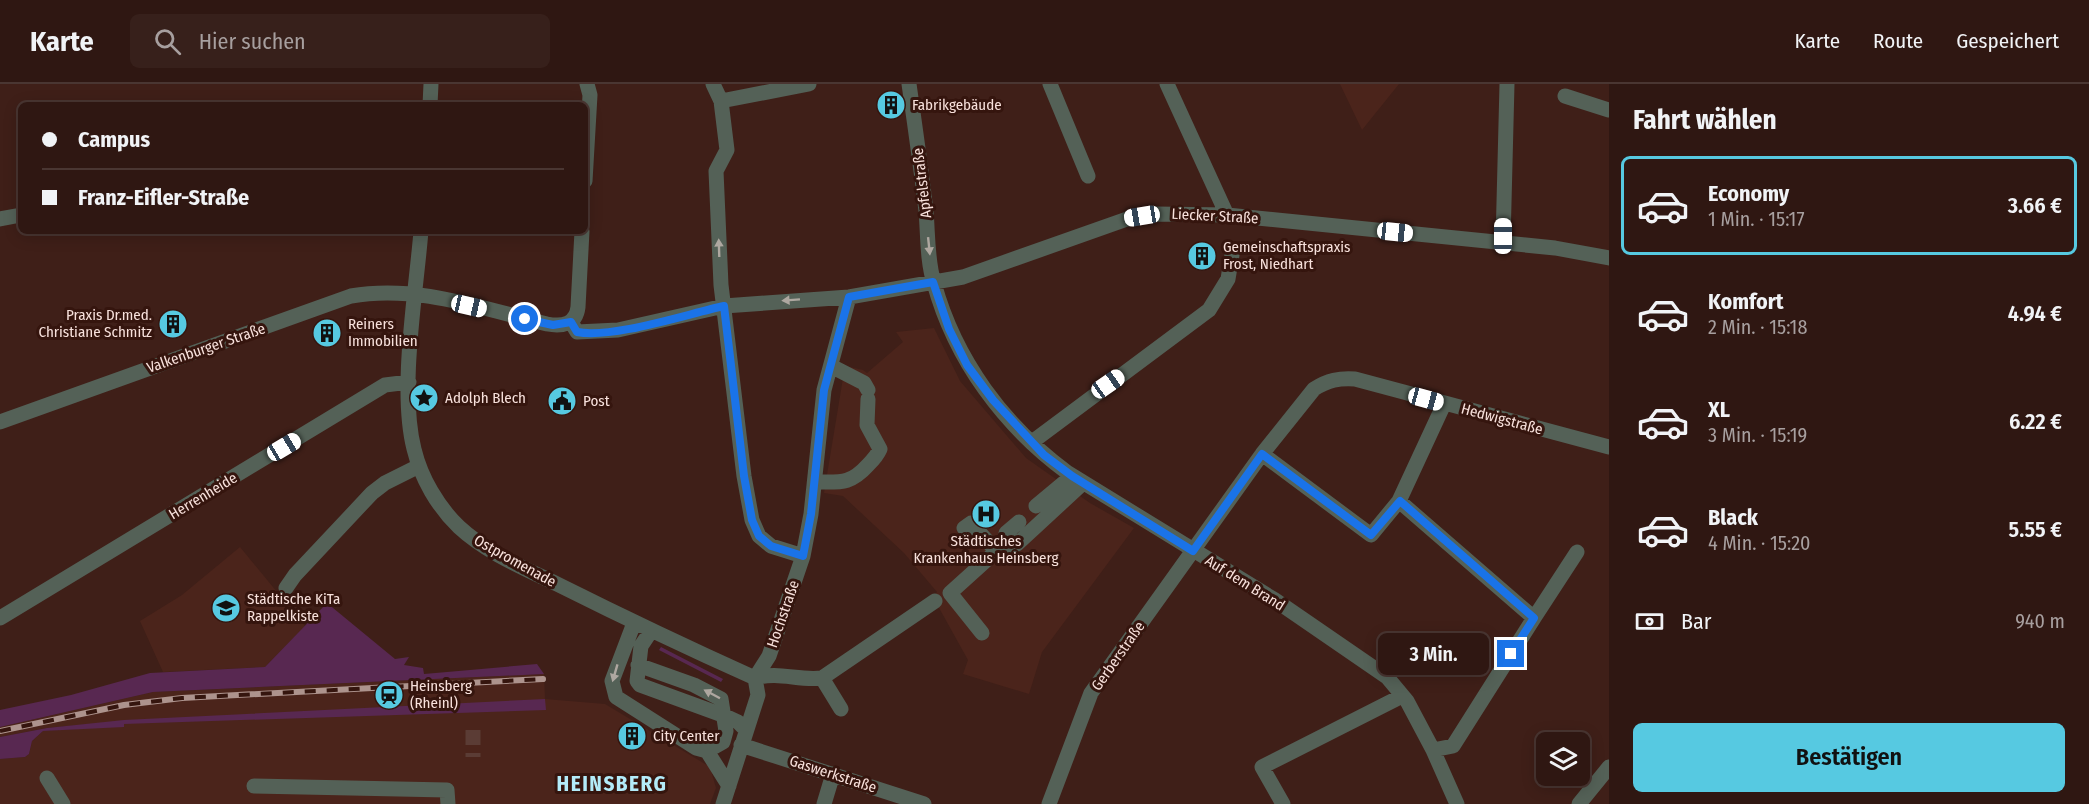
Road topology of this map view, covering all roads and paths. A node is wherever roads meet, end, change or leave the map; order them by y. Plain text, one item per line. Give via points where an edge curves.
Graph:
1 (431, 84) edge
2 (587, 84) edge
3 (713, 84) edge
4 (809, 84) edge
5 (909, 84) edge
6 (1050, 84) edge
7 (1167, 84) edge
8 (1506, 84) edge
9 (1565, 96) dead end
10 (721, 101) junction
11 (430, 102) edge
12 (1609, 110) edge
13 (588, 129) edge
14 (1088, 176) dead end
15 (1227, 215) junction
16 (18, 216) edge
17 (0, 219) edge
18 (421, 234) edge
19 (582, 234) edge
20 (1503, 242) junction
21 (1232, 255) dead end
22 (1609, 258) edge
23 (933, 282) junction
24 (416, 293) junction
25 (849, 297) junction
26 (724, 306) junction
27 (569, 323) junction
28 (831, 366) junction
29 (409, 382) junction
30 (1444, 404) junction
31 (1, 418) edge
32 (1032, 442) junction
33 (1609, 447) edge
34 (1262, 454) junction
35 (419, 466) junction
36 (1078, 479) junction
37 (814, 482) junction
38 (1400, 501) junction
39 (1036, 506) dead end
40 (1019, 522) dead end
41 (964, 528) dead end
42 (1017, 544) junction
43 (1193, 551) junction
44 (1577, 552) dead end
45 (998, 553) junction
46 (803, 556) junction
47 (286, 588) dead end
48 (935, 601) dead end
49 (0, 618) edge
50 (1534, 618) junction
51 (634, 623) junction
52 (651, 631) junction
53 (982, 633) dead end
54 (755, 678) junction
55 (822, 678) junction
56 (1402, 696) junction
57 (841, 709) dead end
58 (725, 716) junction
59 (747, 742) junction
60 (1433, 750) junction
61 (707, 751) junction
62 (1609, 767) edge
63 (833, 774) junction
64 (46, 778) dead end
65 (254, 786) dead end
66 (729, 786) junction
67 (63, 804) edge
68 (448, 804) edge
69 (723, 804) edge
70 (824, 804) edge
71 (924, 804) edge
72 (1049, 804) edge
73 (1283, 804) edge
74 (1457, 804) edge
75 (1579, 804) edge

1 - 11 street
2 - 13 street
3 - 10 street
4 - 10 street
5 -> 23 street, Apfelstraße
6 - 14 street
7 - 15 street
8 - 20 street
9 - 12 street
26 -> 10 street via 716,171 727,150
15 - 20 street, Liecker Straße via 1350,234
15 - 23 street, Liecker Straße via 1180,213 1127,219 963,277
16 - 17 street
18 - 24 street, Ostpromenade
19 - 27 street via 579,307 577,316
20 - 22 street, Liecker Straße
21 - 32 street via 1228,279 1209,310 1080,412
23 - 25 street, Liecker Straße
23 - 32 street, Auf dem Brand via 949,329 967,365
24 - 27 street, Valkenburger Straße via 547,324
24 - 29 street, Ostpromenade
24 - 31 street, Valkenburger Straße via 380,291 351,296
25 -> 26 street, Liecker Straße
25 - 28 street, Hochstraße
26 - 27 street, Liecker Straße via 618,330 577,332
26 - 46 street via 727,375 752,520 759,536 771,546
28 - 37 street, Hochstraße via 824,390
28 - 37 street via 864,383 868,394 867,425 880,449 856,478
29 - 35 street, Ostpromenade via 410,424
29 - 49 street, Herrenheide via 385,386
30 - 33 street, Hedwigstraße
30 - 34 street, Hedwigstraße via 1339,378 1314,389
30 - 38 street
32 - 36 street, Auf dem Brand
34 - 38 street via 1371,535
34 - 43 street, Hedwigstraße
35 - 47 street via 372,493
35 - 51 street, Ostpromenade via 446,513 478,542
36 - 39 street
36 - 42 street
36 - 43 street, Auf dem Brand via 1108,492
37 - 46 street, Hochstraße
38 - 50 street
40 - 42 street via 1006,533
41 - 45 street via 971,523
42 - 45 street
43 - 56 street, Auf dem Brand via 1275,600 1387,678
43 - 72 street, Gerberstraße via 1091,693
44 - 50 street
45 - 53 street via 950,593
46 - 54 street, Hochstraße via 769,656
48 - 55 street
50 - 60 street via 1453,746
51 - 52 street, Ostpromenade
51 -> 61 street via 612,681 616,697 638,714
52 - 54 street, Ostpromenade
58 -> 52 street via 716,694 638,665 641,646
54 - 55 street via 777,674 805,681
54 - 59 street, Hochstraße via 758,695
55 - 57 street
56 - 60 street, Auf dem Brand
56 - 73 street via 1262,767
58 - 59 street, Gaswerkstraße via 738,722
58 - 61 street via 723,742
59 - 63 street, Gaswerkstraße
59 - 66 street, Hochstraße
60 - 74 street, Auf dem Brand
61 - 66 street
62 - 75 street
63 - 70 street
63 - 71 street, Gaswerkstraße
64 - 67 street
65 - 68 street via 447,790
66 - 69 street, Hochstraße

